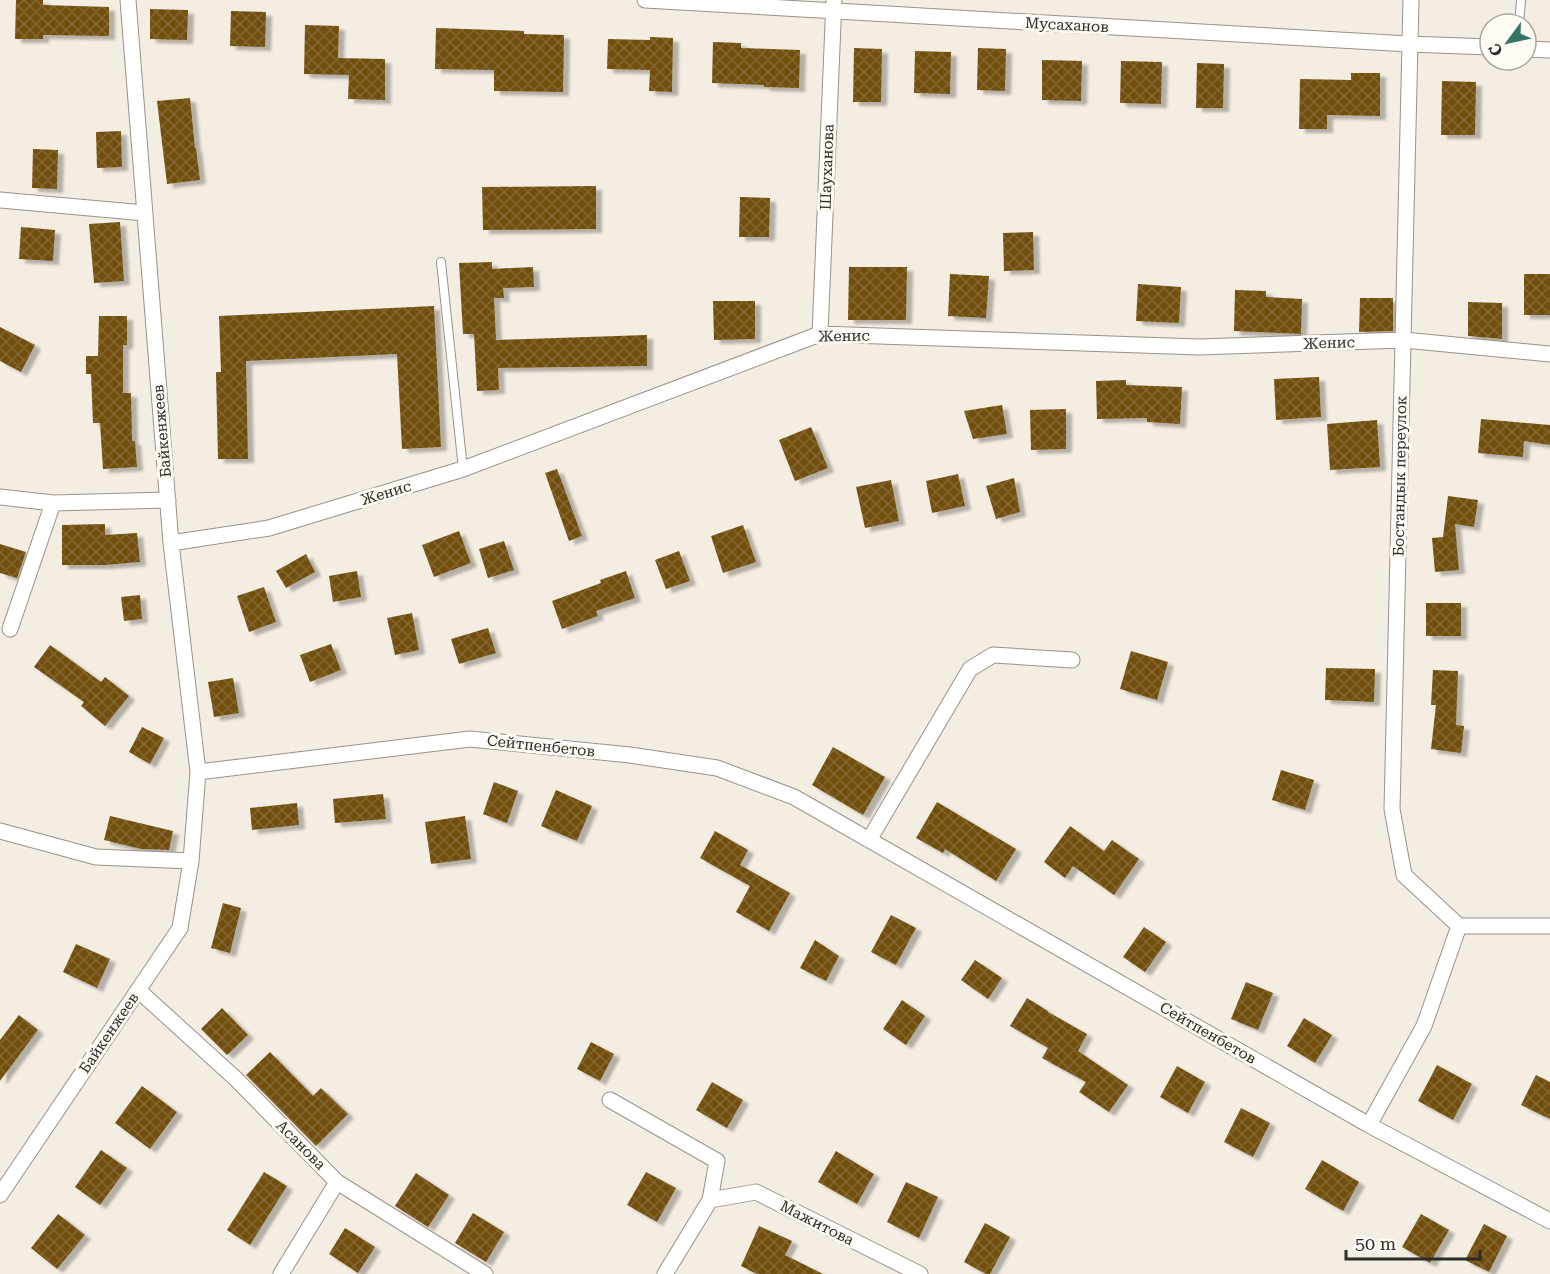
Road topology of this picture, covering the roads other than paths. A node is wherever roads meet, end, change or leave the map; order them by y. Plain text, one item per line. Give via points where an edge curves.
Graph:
1 (128, 0) edge
2 (645, 0) edge
3 (1411, 0) edge
4 (834, 6) edge
5 (1409, 44) junction
6 (1478, 47) edge
7 (0, 200) edge
8 (145, 213) junction
9 (441, 262) dead end
10 (820, 333) junction
11 (1404, 340) junction
12 (1550, 354) edge
13 (463, 469) junction
14 (0, 497) edge
15 (168, 500) junction
16 (53, 503) junction
17 (171, 543) junction
18 (10, 629) dead end
19 (1072, 660) dead end
20 (198, 772) junction
21 (0, 831) edge
22 (869, 840) junction
23 (191, 861) junction
24 (1459, 926) junction
25 (1550, 926) edge
26 (138, 990) junction
27 (610, 1100) dead end
28 (1369, 1125) junction
29 (337, 1182) junction
30 (0, 1195) edge
31 (710, 1200) junction
32 (1550, 1221) edge
33 (281, 1274) edge
34 (485, 1274) edge
35 (665, 1274) edge
36 (920, 1274) edge

1 - 8 street, Байкенжеев
2 - 4 street, Мусаханов
3 - 5 street, Бостандык переулок
4 - 5 street, Мусаханов
4 - 10 street, Шауханова
5 - 6 street, Мусаханов
5 - 11 street, Бостандык переулок
7 - 8 street
8 - 15 street, Байкенжеев
9 - 13 lane
10 - 11 street, Женис via 1199,347
10 - 13 street, Женис
11 - 12 street, Женис
11 - 24 street, Бостандык переулок via 1392,809 1404,876
13 - 17 street, Женис via 269,528
14 - 16 street
15 - 16 street
15 - 17 street, Байкенжеев
16 - 18 street
17 - 20 street, Байкенжеев
19 - 22 street via 993,655 969,669
20 - 22 street, Сейтпенбетов via 470,739 717,768 794,797
20 - 23 street, Байкенжеев
21 - 23 street via 96,857
22 - 28 street, Сейтпенбетов
23 - 26 street, Байкенжеев via 180,928
24 - 25 street
24 - 28 street via 1424,1026
26 - 29 street, Асанова via 236,1079
26 - 30 street, Байкенжеев
27 - 31 street via 717,1161
28 - 32 street, Сейтпенбетов
29 - 33 street
29 - 34 street, Асанова
31 - 35 street
31 - 36 street, Мажитова via 756,1192

